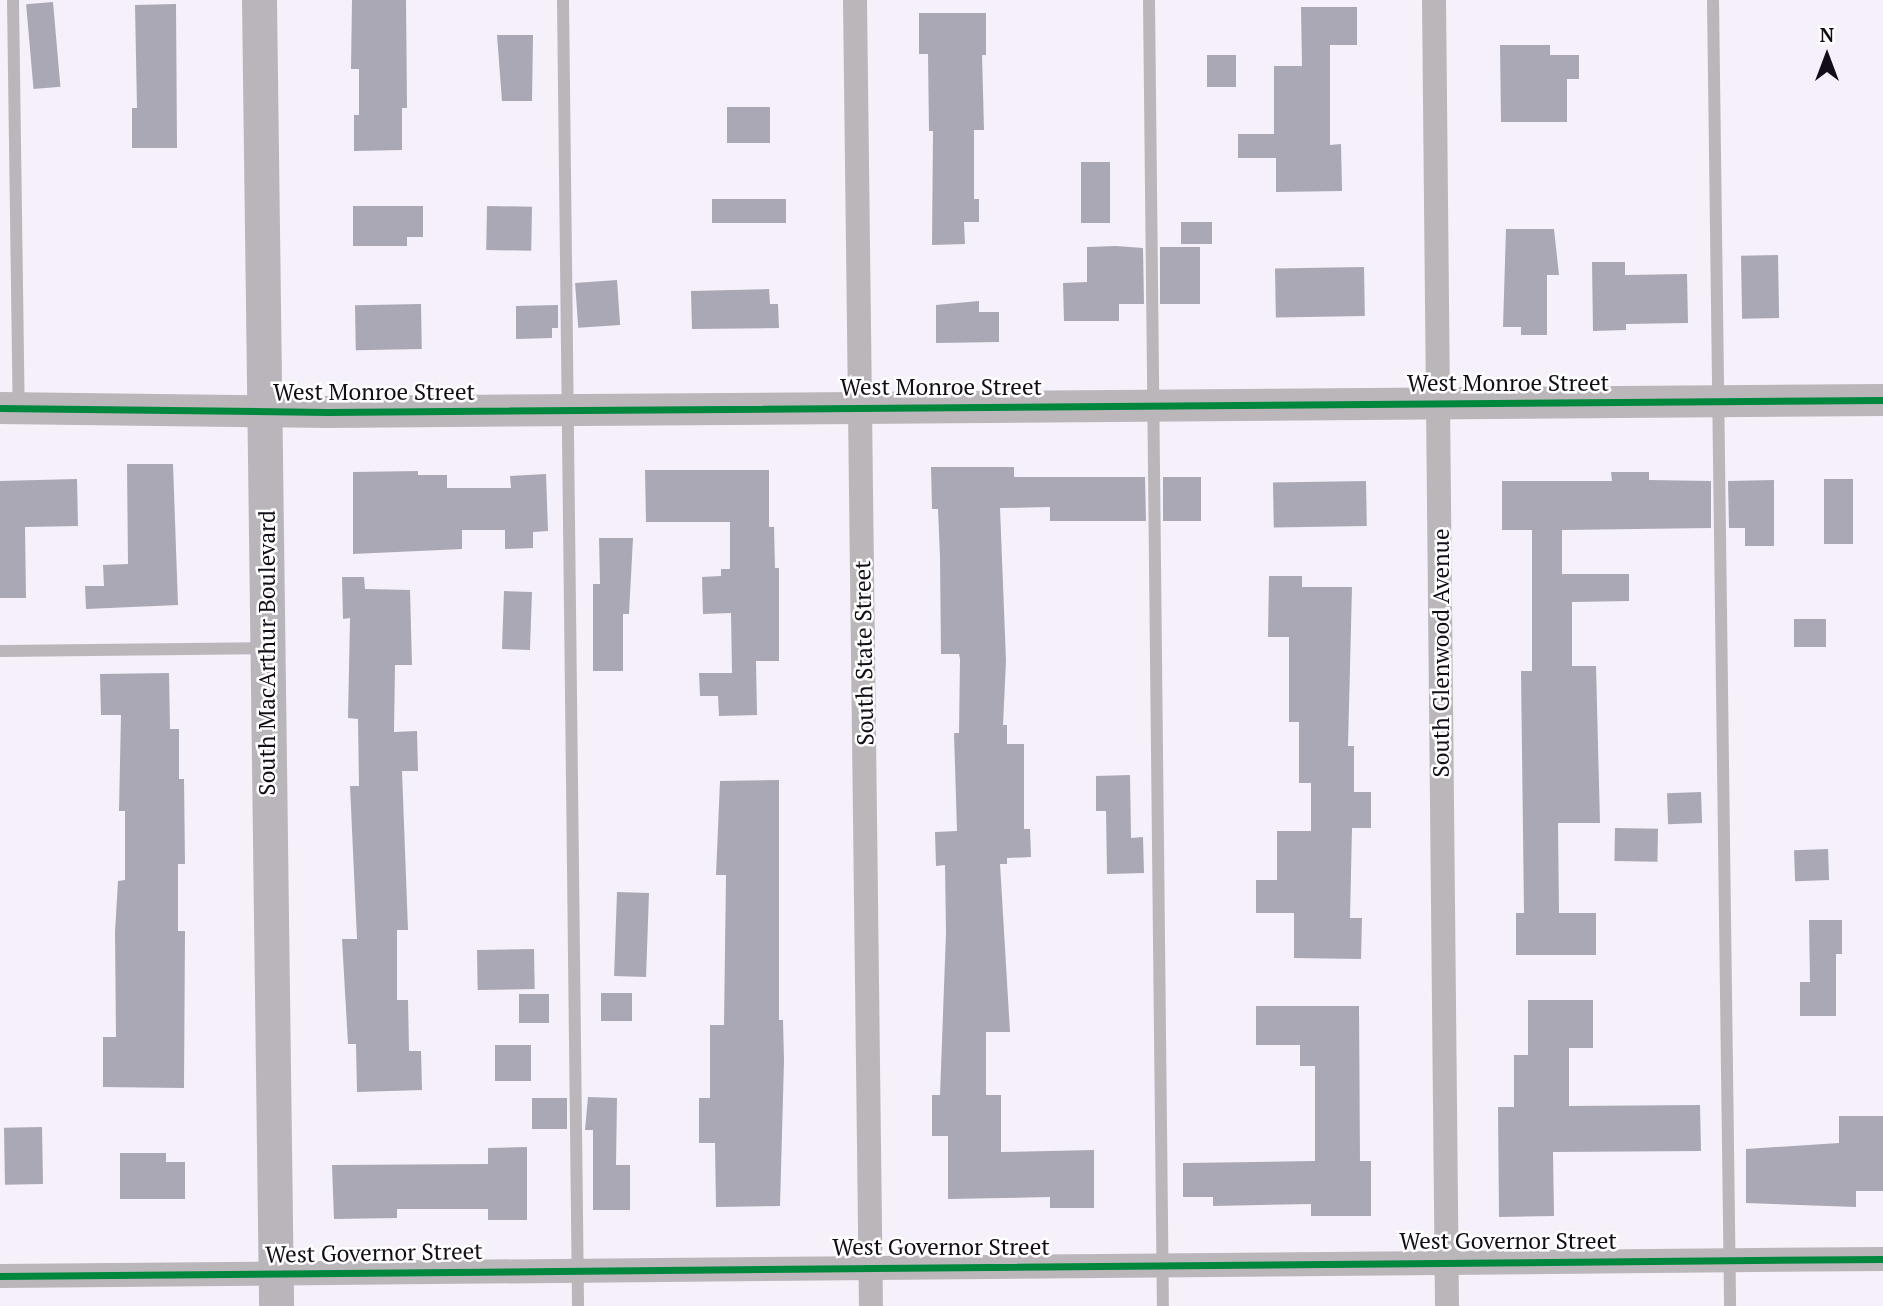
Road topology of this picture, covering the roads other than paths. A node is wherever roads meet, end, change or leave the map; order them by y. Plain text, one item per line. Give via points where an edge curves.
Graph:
1 (13, 0) edge
2 (259, 0) edge
3 (563, 0) edge
4 (855, 0) edge
5 (1149, 0) edge
6 (1434, 0) edge
7 (1713, 0) edge
8 (1883, 400) edge
9 (1438, 402) junction
10 (1721, 402) junction
11 (1153, 405) junction
12 (862, 407) junction
13 (9, 408) edge
14 (568, 410) junction
15 (265, 411) junction
16 (266, 648) junction
17 (0, 651) edge
18 (1729, 1259) junction
19 (1883, 1259) edge
20 (1446, 1261) junction
21 (1162, 1264) junction
22 (871, 1267) junction
23 (578, 1270) junction
24 (0, 1276) edge
25 (276, 1289) edge
26 (578, 1306) edge
27 (872, 1306) edge
28 (1163, 1306) edge
29 (1447, 1306) edge
30 (1730, 1306) edge

1 - 13 lane
2 - 15 main road, South MacArthur Boulevard
3 - 14 lane
4 - 12 street, South State Street
5 - 11 lane
6 - 9 street, South Glenwood Avenue
7 - 10 lane
8 - 10 street, West Monroe Street
9 - 10 street, West Monroe Street
9 - 11 street, West Monroe Street
9 - 20 street, South Glenwood Avenue
10 - 18 lane
11 - 12 street, West Monroe Street
11 - 21 lane
12 - 14 street, West Monroe Street
12 - 22 street, South State Street
13 - 15 street, West Monroe Street
14 - 15 street, West Monroe Street
14 - 23 lane
15 - 16 main road, South MacArthur Boulevard
16 - 17 lane
16 - 25 main road, South MacArthur Boulevard
18 - 19 street, West Governor Street
18 - 20 street, West Governor Street
18 - 30 lane
20 - 21 street, West Governor Street
20 - 29 street, South Glenwood Avenue
21 - 22 street, West Governor Street
21 - 28 lane
22 - 23 street, West Governor Street
22 - 27 street, South State Street
23 - 25 street, West Governor Street
23 - 26 lane
24 - 25 street, West Governor Street

